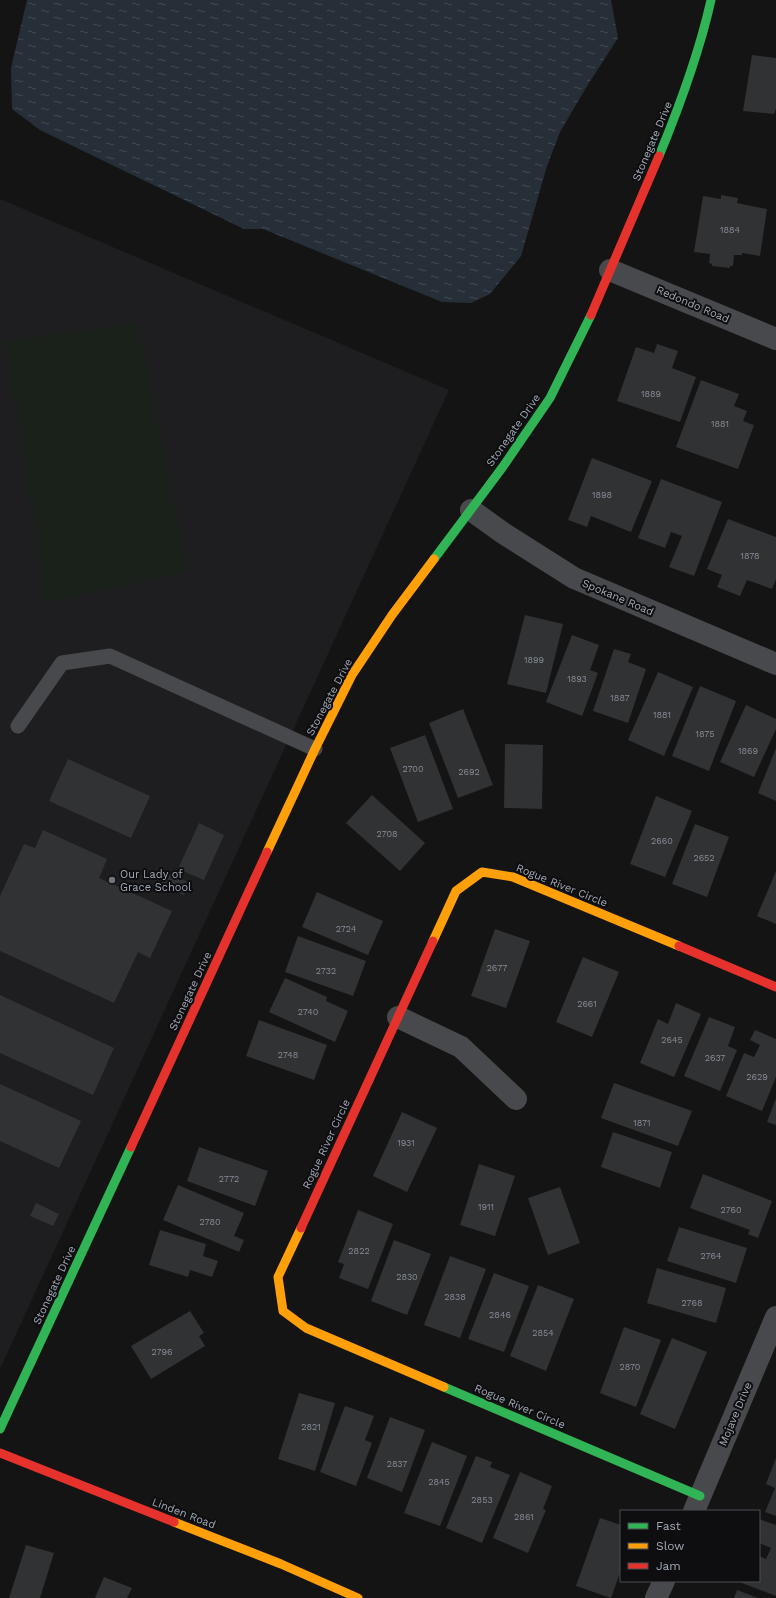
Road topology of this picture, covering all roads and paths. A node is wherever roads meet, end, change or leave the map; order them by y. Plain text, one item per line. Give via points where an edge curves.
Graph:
1 (711, 0) edge
2 (610, 270) junction
3 (776, 339) edge
4 (471, 510) junction
5 (776, 664) edge
6 (18, 726) dead end
7 (315, 749) junction
8 (776, 987) edge
9 (398, 1017) junction
10 (516, 1099) dead end
11 (776, 1317) edge
12 (0, 1429) edge
13 (0, 1454) edge
14 (697, 1503) edge
15 (664, 1582) edge
16 (358, 1598) edge
17 (656, 1598) edge

1 - 2 street, Stonegate Drive via 703,36 676,115
2 - 3 street, Redondo Road
2 - 4 street, Stonegate Drive via 587,324 550,398
4 - 5 street, Spokane Road via 574,578
4 - 7 street, Stonegate Drive via 392,615 352,675
6 - 7 lane via 62,663 110,656
7 - 12 street, Stonegate Drive
8 - 9 street, Rogue River Circle via 513,877 482,872 456,891
9 - 10 street via 461,1047
9 - 14 street, Rogue River Circle via 278,1277 283,1312 306,1328
11 - 14 street, Mojave Drive
13 - 16 street, Linden Road via 281,1564
15 - 17 street

